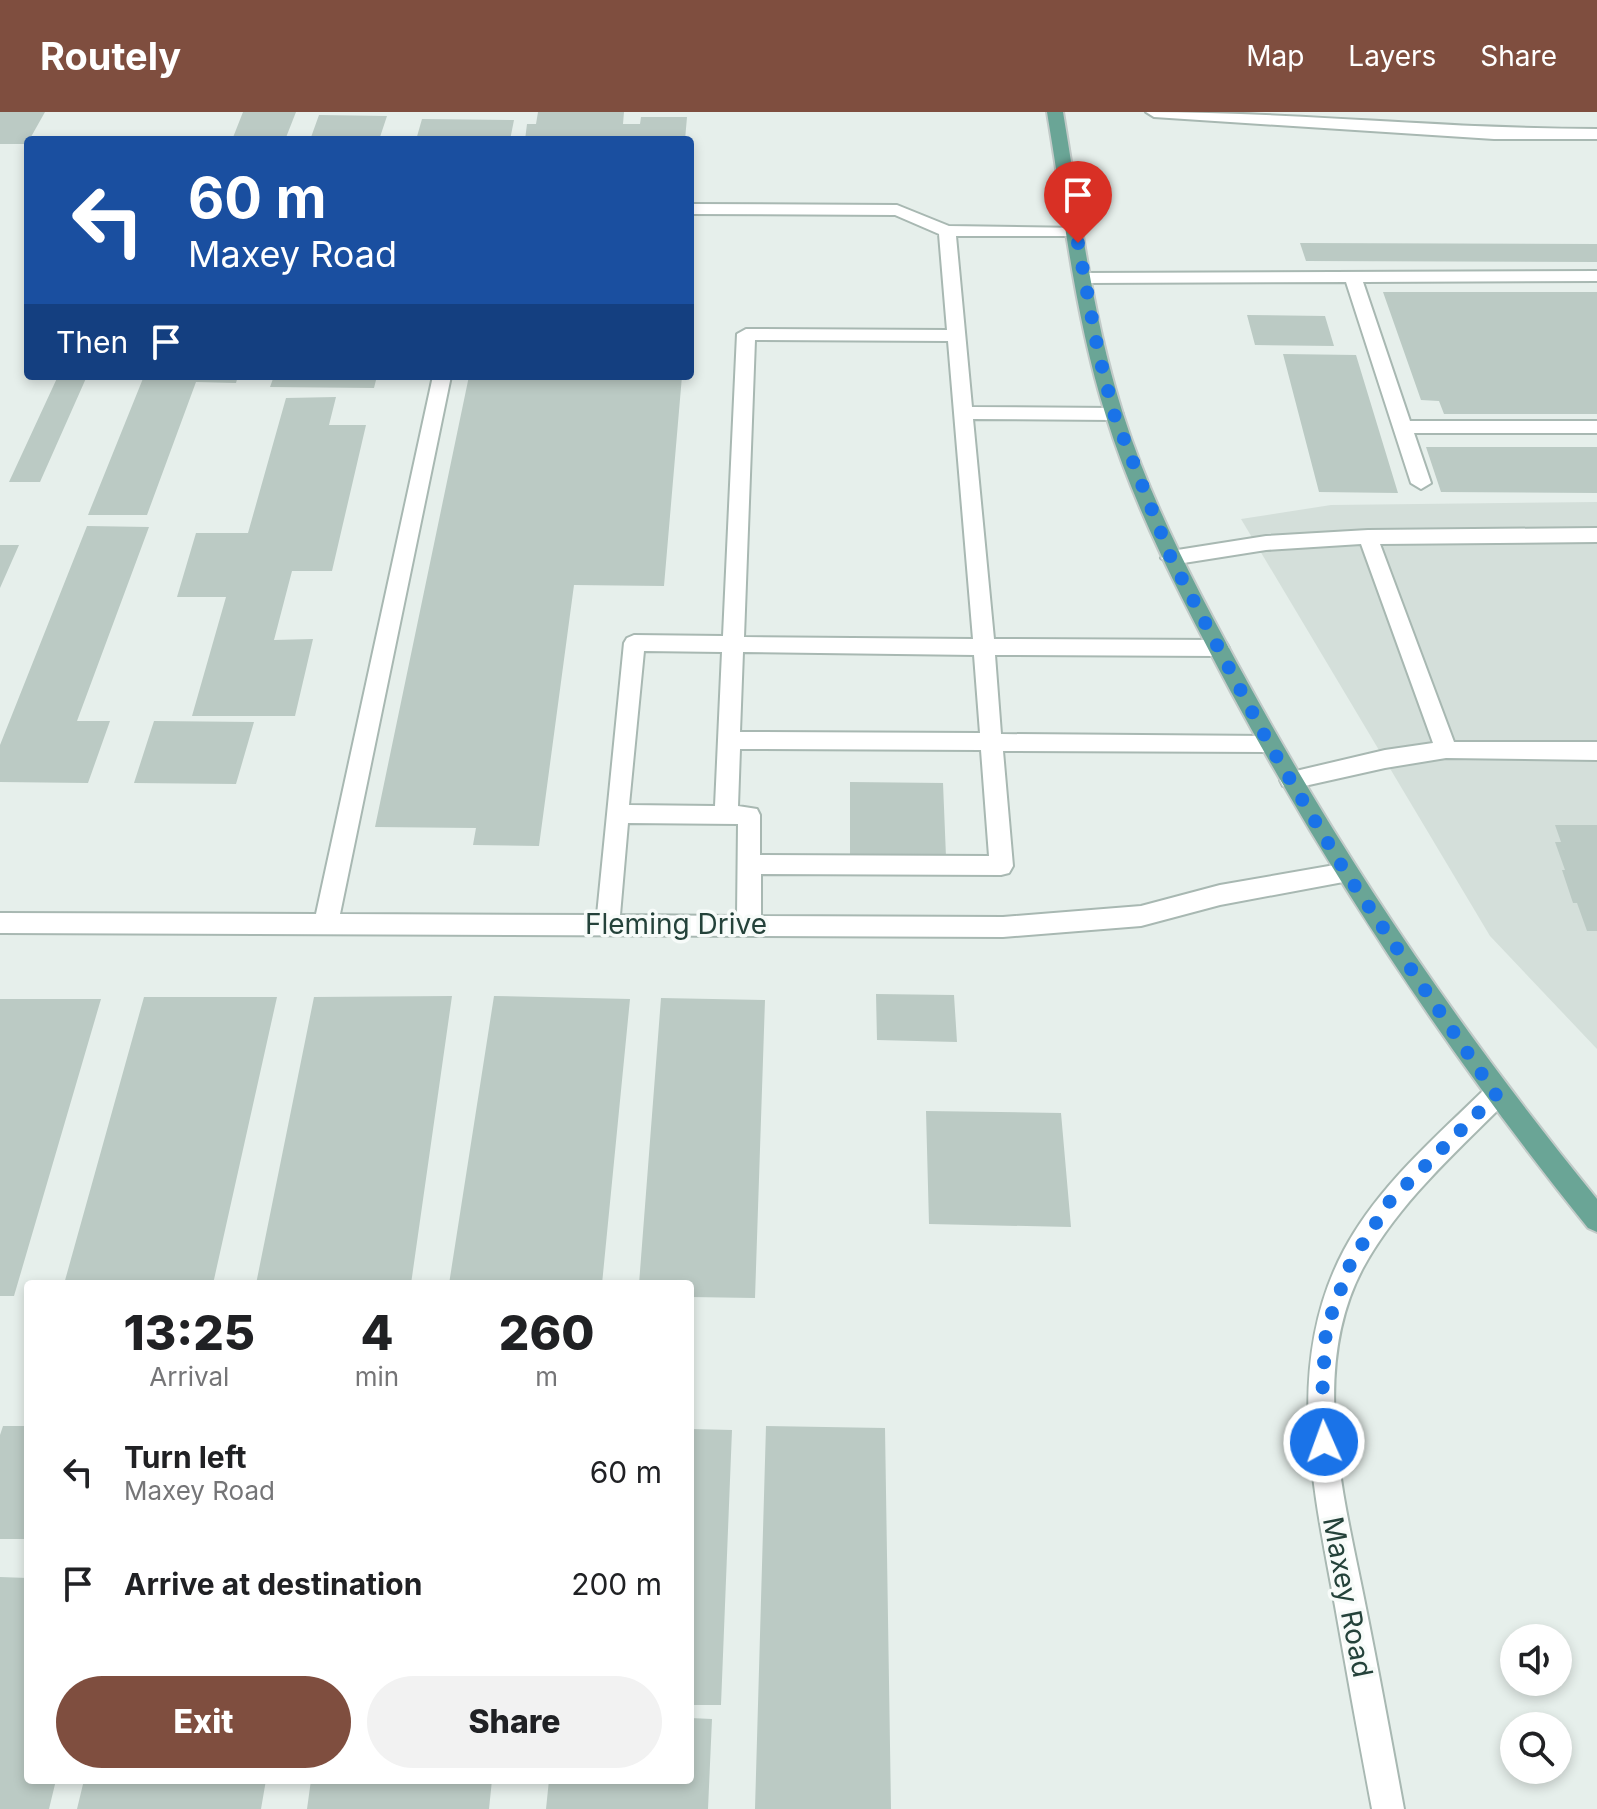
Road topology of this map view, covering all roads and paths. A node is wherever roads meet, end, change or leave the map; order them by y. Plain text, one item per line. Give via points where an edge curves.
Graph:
1 (1055, 112) edge
2 (1154, 112) edge
3 (1597, 134) edge
4 (694, 209) edge
5 (947, 231) junction
6 (1076, 231) junction
7 (1597, 276) edge
8 (1353, 277) junction
9 (1084, 278) junction
10 (957, 336) junction
11 (441, 380) edge
12 (961, 413) junction
13 (1114, 414) junction
14 (1403, 427) junction
15 (1597, 427) edge
16 (1421, 483) dead end
17 (1597, 535) edge
18 (1368, 537) junction
19 (1171, 558) junction
20 (733, 645) junction
21 (984, 647) junction
22 (1219, 648) junction
23 (729, 740) junction
24 (991, 742) junction
25 (1269, 744) junction
26 (1446, 750) junction
27 (1597, 751) edge
28 (1291, 780) junction
29 (617, 814) junction
30 (726, 814) junction
31 (749, 864) junction
32 (1346, 873) junction
33 (0, 923) edge
34 (326, 923) junction
35 (608, 923) junction
36 (749, 924) junction
37 (1496, 1095) junction
38 (1597, 1219) edge
39 (1388, 1809) edge

1 - 6 main road
2 - 3 street via 1494,134
4 - 5 street via 897,210
5 - 6 street
5 - 10 street
6 - 9 main road
7 - 8 street
8 - 9 street
8 - 14 street
9 - 13 main road
10 - 12 street
10 - 20 street via 746,334
11 - 34 street
12 - 13 street
12 - 21 street
13 - 19 main road
14 - 15 street
14 - 16 street
17 - 18 street
18 - 19 street via 1266,543
18 - 26 street
19 - 22 main road
20 - 21 street
20 - 23 street
20 - 29 street via 634,643
21 - 22 street
21 - 24 street
22 - 25 main road
23 - 24 street
23 - 30 street
24 - 25 street
24 - 31 street via 1001,866
25 - 28 main road
26 - 27 street
26 - 28 street
28 - 32 main road
29 - 30 street
29 - 35 street
30 - 31 street via 749,815
31 - 36 street
32 - 36 street, Fleming Drive via 1220,895 1141,916 1003,927
32 - 37 main road
33 - 34 street, Fleming Drive
34 - 35 street, Fleming Drive
35 - 36 street, Fleming Drive
37 - 38 main road
37 - 39 street, Maxey Road via 1390,1201 1351,1262 1326,1329 1321,1416 1329,1493

